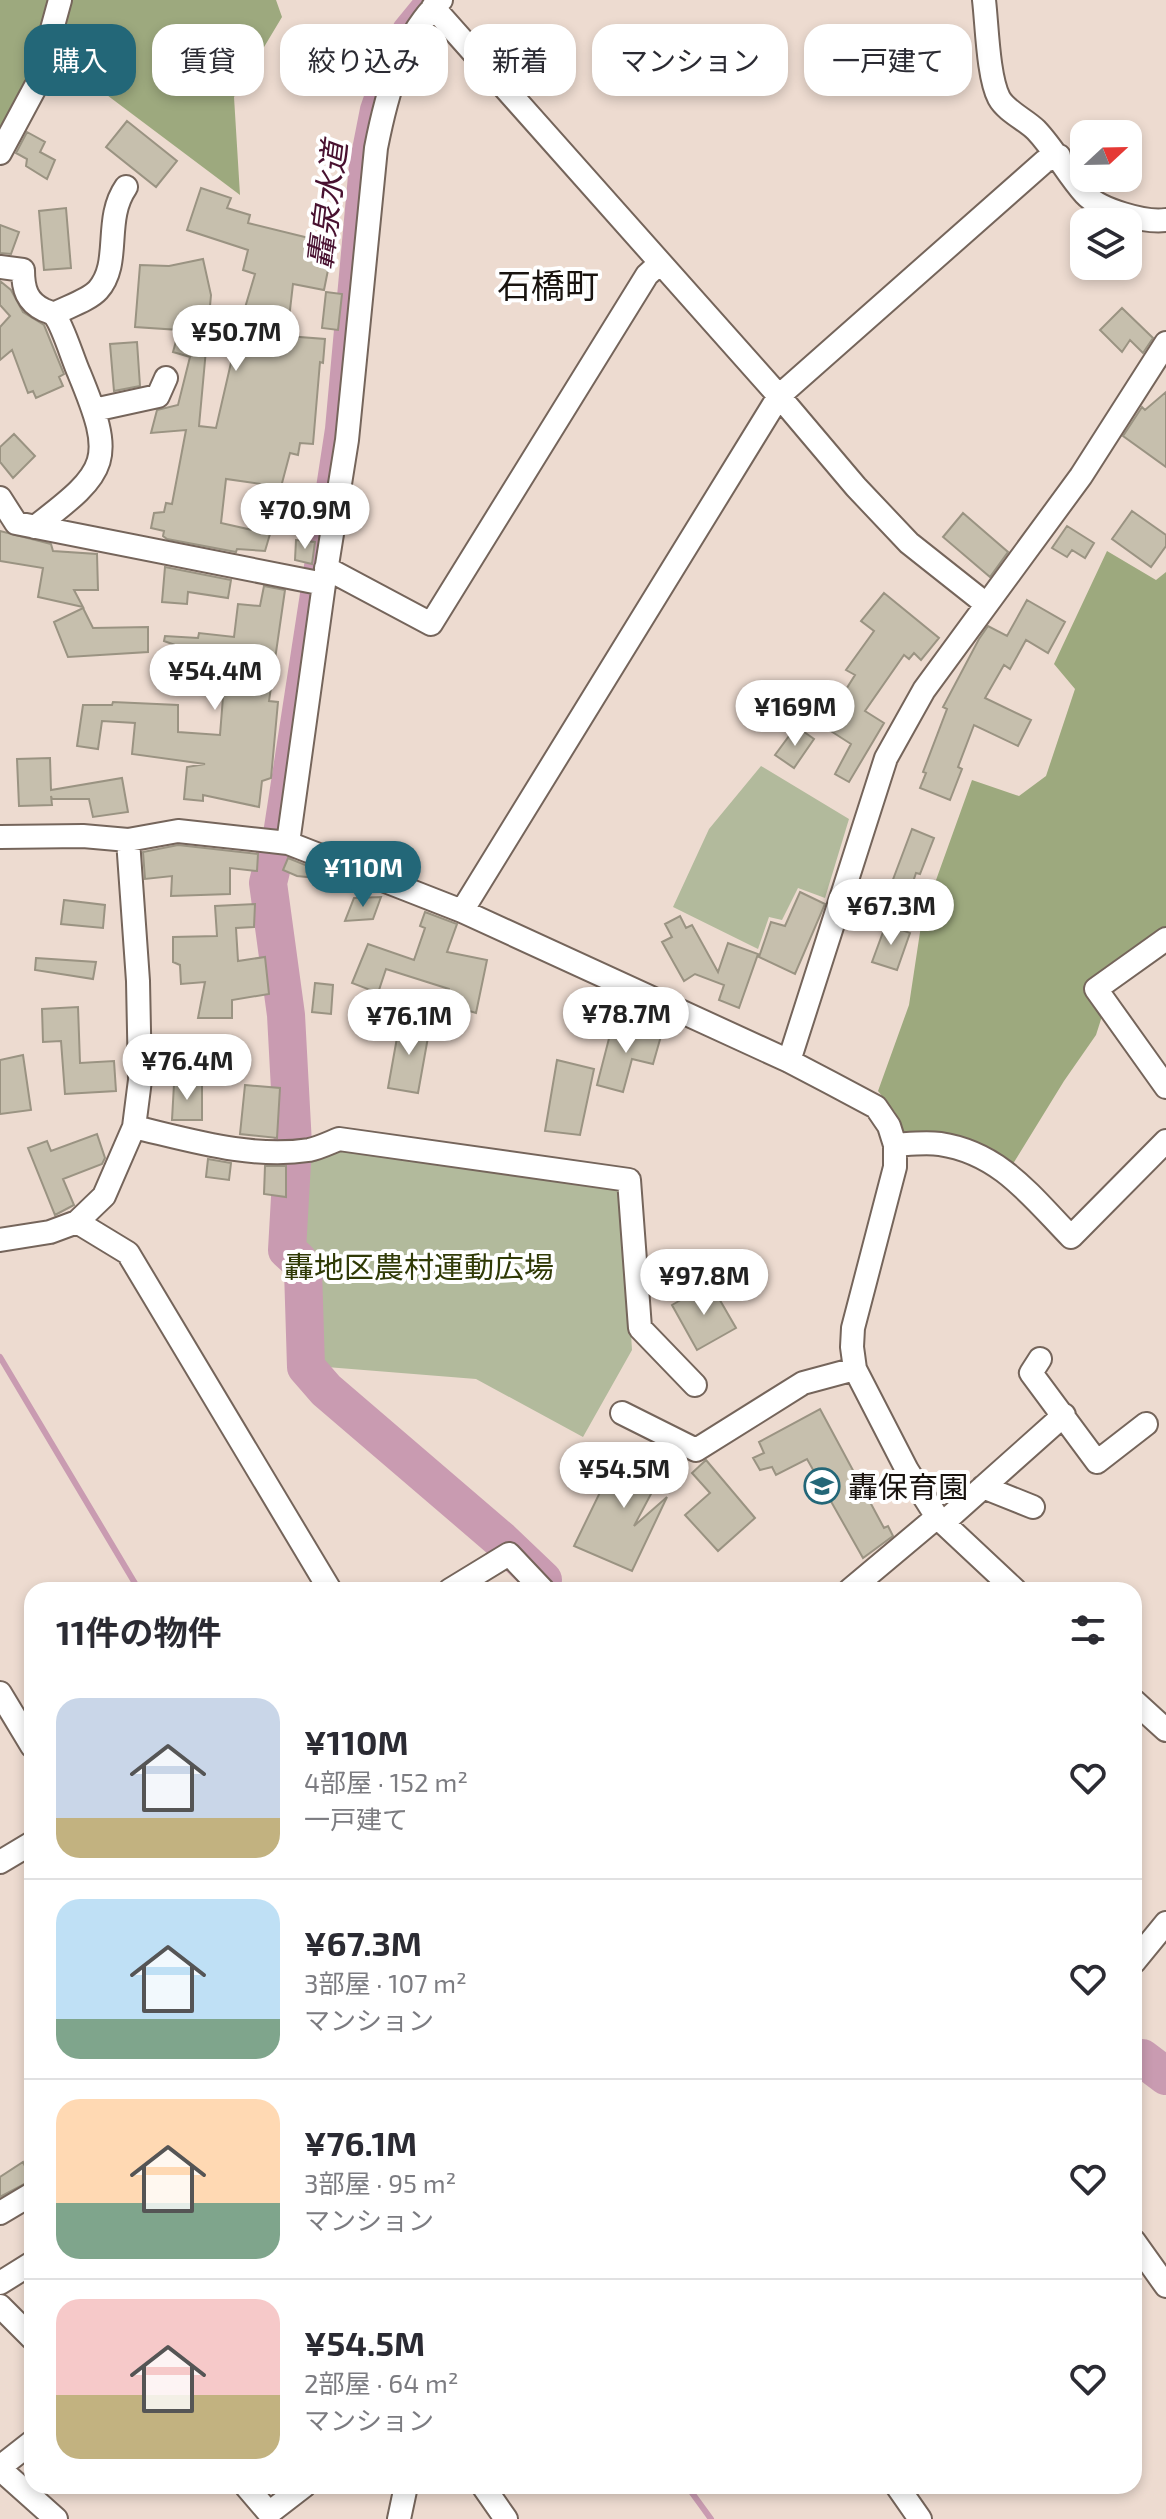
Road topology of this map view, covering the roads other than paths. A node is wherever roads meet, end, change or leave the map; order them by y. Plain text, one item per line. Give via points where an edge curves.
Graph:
1 (60, 0) edge
2 (984, 0) edge
3 (437, 4) edge
4 (0, 153) edge
5 (1059, 156) junction
6 (126, 187) dead end
7 (1166, 220) edge
8 (659, 264) junction
9 (0, 267) edge
10 (54, 314) junction
11 (1166, 343) edge
12 (166, 378) dead end
13 (779, 396) junction
14 (94, 410) junction
15 (0, 498) edge
16 (35, 527) junction
17 (325, 576) junction
18 (986, 604) junction
19 (0, 837) edge
20 (128, 840) junction
21 (288, 843) junction
22 (462, 911) junction
23 (1166, 939) edge
24 (789, 1061) junction
25 (1166, 1087) edge
26 (134, 1127) junction
27 (1166, 1141) edge
28 (895, 1145) junction
29 (77, 1222) junction
30 (0, 1240) edge
31 (1040, 1359) dead end
32 (855, 1369) junction
33 (695, 1385) dead end
34 (622, 1413) dead end
35 (1064, 1415) junction
36 (1146, 1424) dead end
37 (983, 1487) junction
38 (1033, 1507) dead end
39 (940, 1520) junction
40 (325, 1582) edge
41 (463, 1582) edge
42 (535, 1582) edge
43 (860, 1582) edge
44 (1006, 1582) edge
45 (0, 1693) edge
46 (1142, 1708) edge
47 (1166, 1730) edge
48 (24, 1733) edge
49 (24, 1848) edge
50 (0, 1862) edge
51 (1166, 1923) edge
52 (1142, 1952) edge
53 (24, 2199) edge
54 (0, 2213) edge
55 (1142, 2252) edge
56 (24, 2268) edge
57 (0, 2283) edge
58 (1166, 2286) edge
59 (0, 2306) edge
60 (24, 2330) edge
61 (24, 2448) edge
62 (0, 2468) edge
63 (24, 2490) edge
64 (29, 2494) edge
65 (252, 2494) edge
66 (294, 2494) edge
67 (404, 2494) edge
68 (489, 2494) edge
69 (903, 2494) edge
70 (267, 2516) edge
71 (56, 2519) edge
72 (399, 2519) edge
73 (506, 2519) edge
74 (920, 2519) edge

1 - 4 street via 37,84
2 - 5 street via 1000,101
3 - 8 street
3 - 17 street via 399,65 376,148 347,440
5 - 7 street via 1087,197 1121,214
5 - 13 street via 1045,161
6 - 10 street via 116,201 109,271 98,291
8 - 13 street
8 - 17 street via 647,275 431,624
9 - 10 street via 23,270 30,301
10 - 14 street
11 - 18 street via 1081,476
12 - 14 street via 158,396
13 - 18 street via 909,543
13 - 22 street
14 - 16 street via 102,443 99,466 76,496
15 - 16 street via 16,523
16 - 17 street
17 - 21 street
18 - 24 street via 924,690 886,758
19 - 20 street
20 - 21 street via 178,831
20 - 26 street via 139,995 140,1080
21 - 22 street
22 - 24 street
23 - 25 street via 1096,989
24 - 28 street via 876,1107
26 - 29 street via 104,1196
26 - 33 street via 227,1148 288,1151 339,1139 629,1180 640,1328
27 - 28 street via 1071,1237 1006,1171 971,1151 936,1143
28 - 32 street via 895,1167 853,1328
29 - 30 street
29 - 40 street via 128,1253
31 - 35 street via 1031,1373
32 - 34 street via 803,1383 696,1450
32 - 39 street
35 - 36 street via 1097,1462
35 - 37 street
37 - 38 street
37 - 39 street
39 - 43 street
39 - 44 street
41 - 42 street via 509,1554
45 - 48 street
46 - 47 street
49 - 50 street
51 - 52 street
53 - 54 street
55 - 58 street
56 - 57 street
59 - 60 street
61 - 62 street
62 - 63 street
64 - 71 street
65 - 70 street
66 - 70 street
67 - 72 street
68 - 73 street
69 - 74 street

